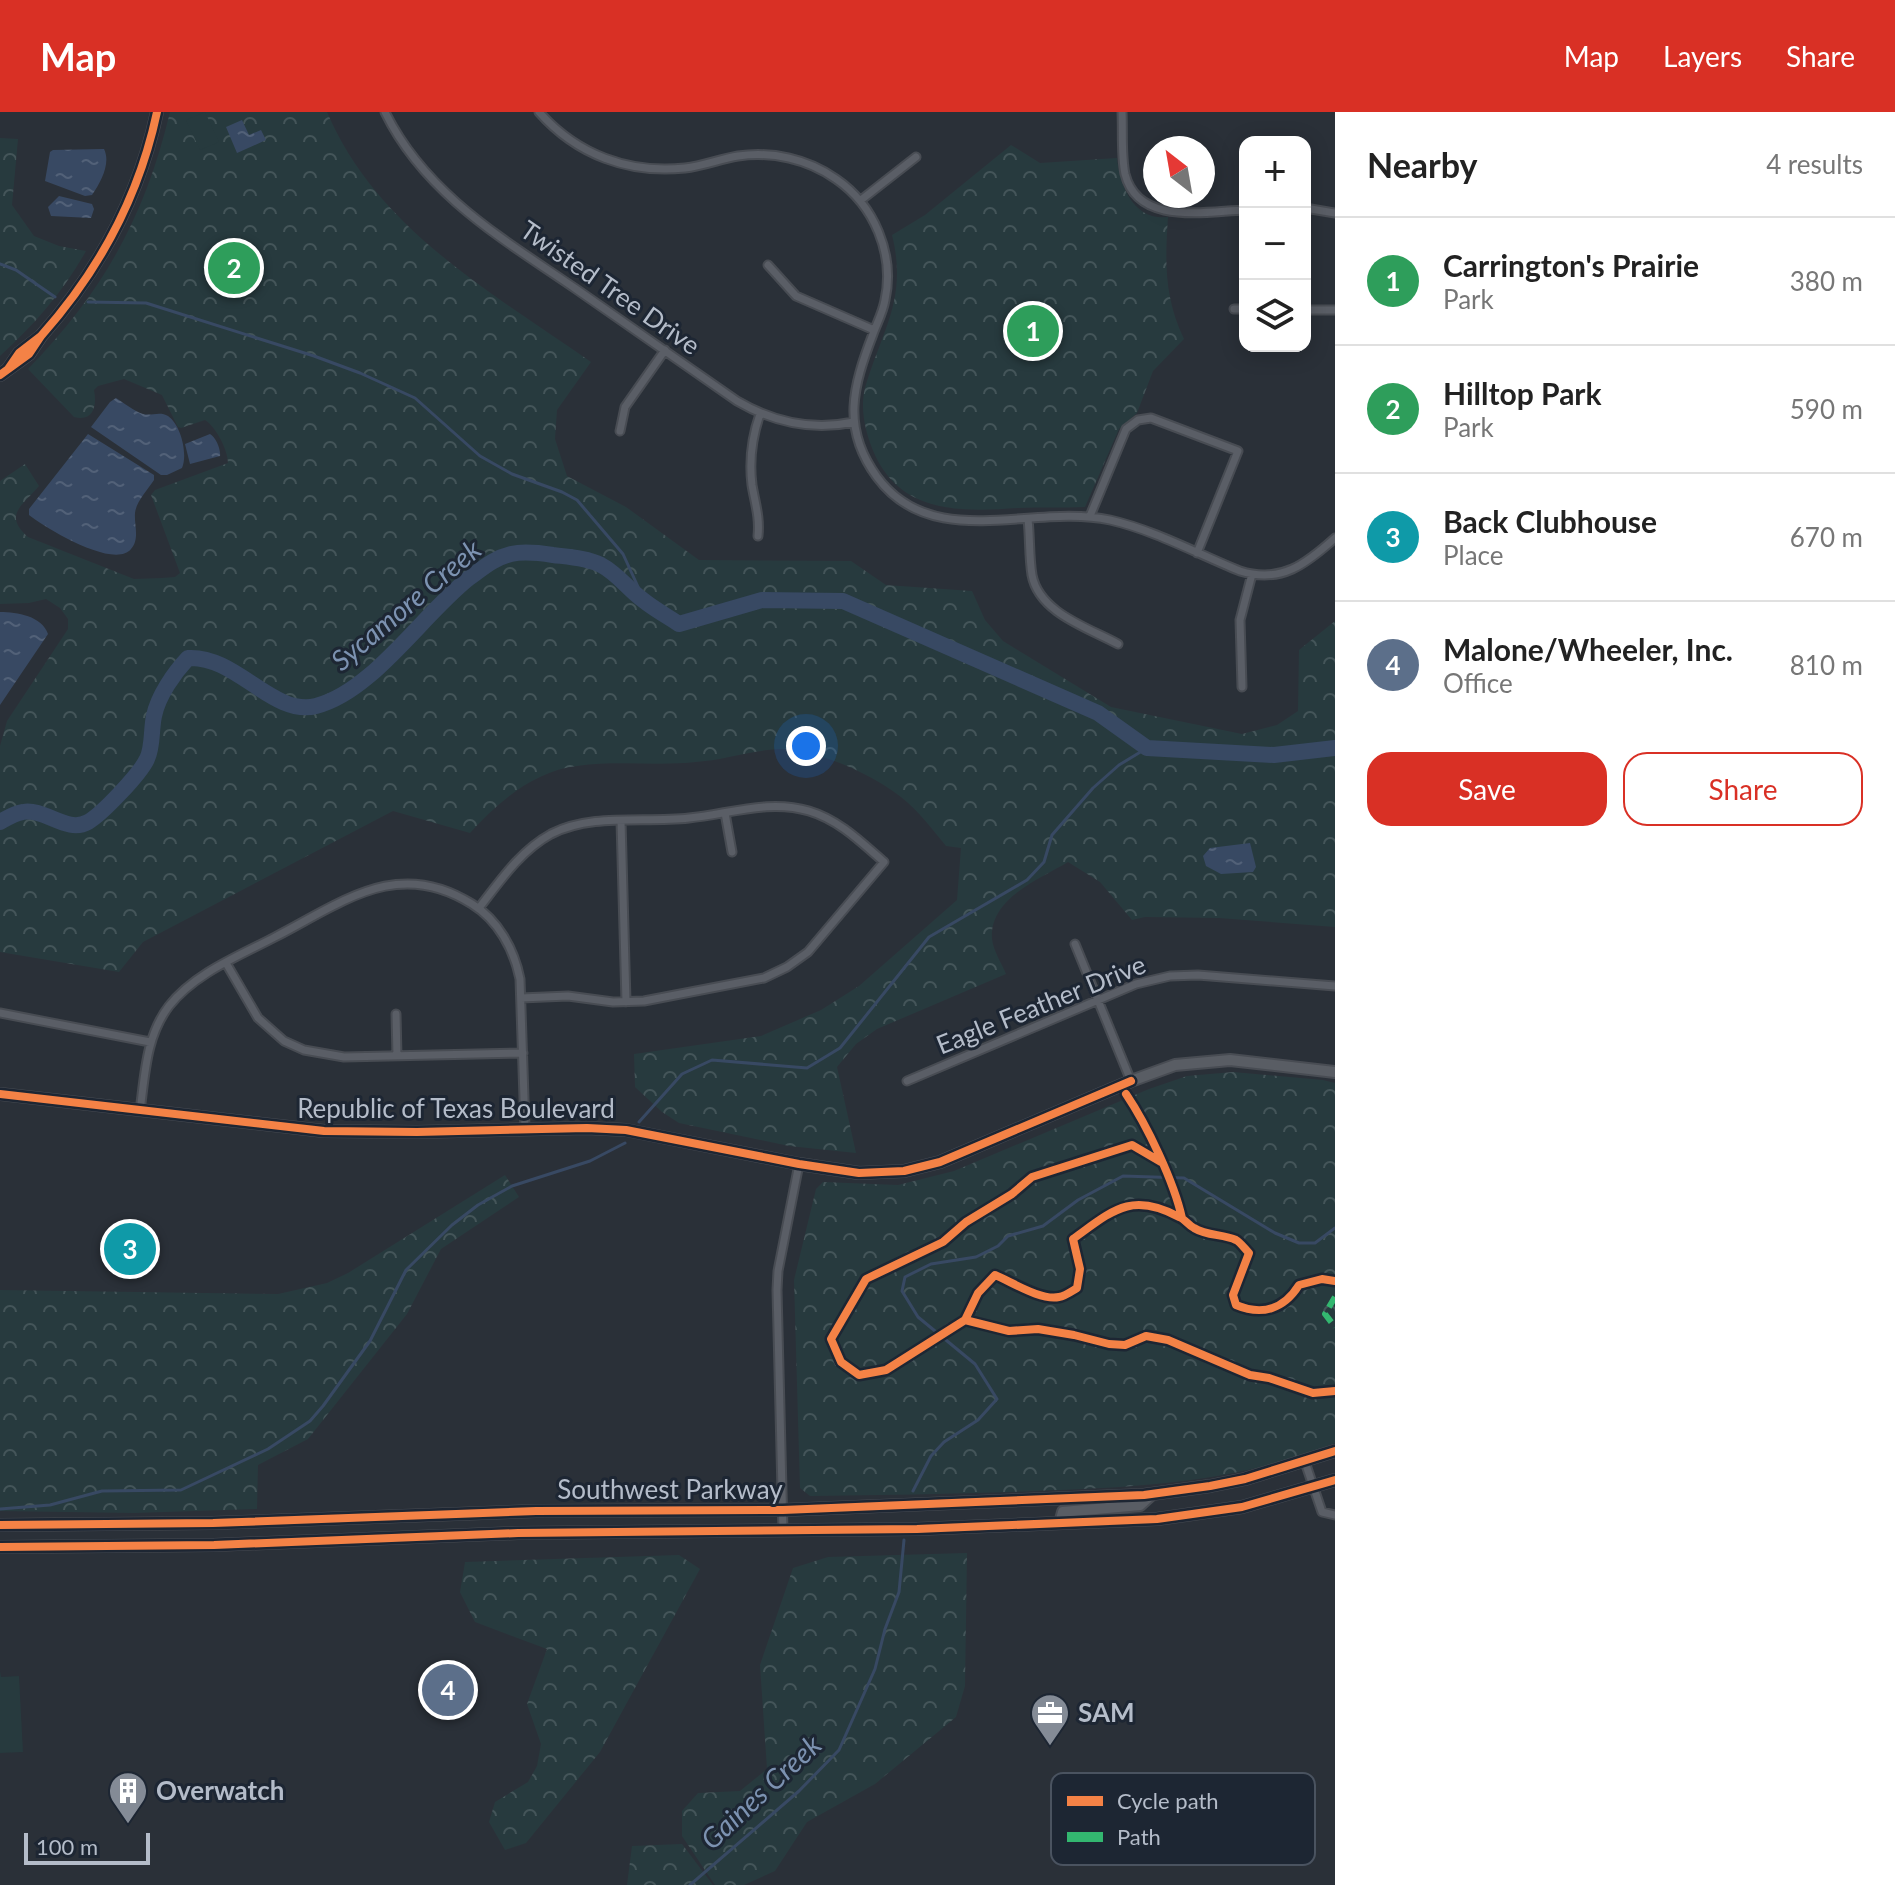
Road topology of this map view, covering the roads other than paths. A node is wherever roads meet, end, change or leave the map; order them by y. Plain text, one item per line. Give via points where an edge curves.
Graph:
1 (157, 112) edge
2 (385, 112) edge
3 (539, 112) edge
4 (1122, 112) edge
5 (916, 157) dead end
6 (861, 200) junction
7 (1311, 209) edge
8 (1239, 210) edge
9 (1335, 213) edge
10 (768, 265) dead end
11 (1234, 309) dead end
12 (1239, 309) edge
13 (1311, 310) edge
14 (1335, 310) edge
15 (874, 330) junction
16 (665, 350) junction
17 (4, 372) edge
18 (760, 414) junction
19 (854, 422) junction
20 (620, 431) dead end
21 (1090, 516) junction
22 (1028, 519) junction
23 (758, 536) dead end
24 (1335, 538) edge
25 (1197, 553) junction
26 (1252, 574) junction
27 (1118, 644) dead end
28 (1242, 687) dead end
29 (725, 813) junction
30 (621, 821) junction
31 (732, 852) dead end
32 (479, 908) junction
33 (1075, 944) dead end
34 (226, 963) junction
35 (1335, 986) edge
36 (521, 998) junction
37 (1099, 1000) junction
38 (626, 1002) junction
39 (0, 1013) edge
40 (396, 1014) dead end
41 (150, 1042) junction
42 (523, 1053) junction
43 (397, 1056) junction
44 (1335, 1072) edge
45 (907, 1081) dead end
46 (1131, 1081) junction
47 (0, 1094) edge
48 (140, 1111) junction
49 (525, 1128) junction
50 (799, 1164) junction
51 (1335, 1451) edge
52 (1305, 1462) junction
53 (1335, 1480) edge
54 (1313, 1488) junction
55 (1153, 1494) junction
56 (783, 1510) junction
57 (1335, 1515) edge
58 (1060, 1523) junction
59 (0, 1525) edge
60 (783, 1531) junction
61 (0, 1547) edge

1 - 17 main road via 137,181 115,230 77,293 29,354
2 - 16 street, Twisted Tree Drive via 413,158 459,207
3 - 6 street via 575,145 618,163 668,169 738,156 782,157 820,169
4 - 8 street via 1125,175 1144,202 1164,211
5 - 6 street
6 - 15 street via 878,230 887,266 885,301
7 - 9 street
10 - 15 street via 796,296
11 - 12 street
13 - 14 street
15 - 19 street via 855,387
16 - 18 street, Twisted Tree Drive
16 - 20 street via 625,407
18 - 19 street, Twisted Tree Drive via 814,426
18 - 23 street via 750,463
19 - 22 street via 879,479 914,508 958,521
21 - 22 street
21 - 25 street via 1137,528
21 - 25 street via 1126,429 1138,420 1157,420 1238,451
22 - 27 street via 1033,577 1041,596 1058,612
24 - 26 street via 1293,570 1273,576
25 - 26 street
26 - 28 street via 1240,620
29 - 30 street
29 - 31 street
29 - 38 street via 772,806 807,810 837,823 884,862 817,942 787,967 750,982
30 - 32 street via 574,825 538,842
30 - 38 street
32 - 34 street via 439,886 385,885
32 - 36 street via 508,944 518,968
33 - 37 street
34 - 41 street via 178,996
34 - 43 street via 251,1009 284,1041 334,1057
35 - 37 street, Eagle Feather Drive via 1170,976
36 - 38 street
36 - 42 street
37 - 45 street, Eagle Feather Drive
37 - 46 street
39 - 41 street
40 - 43 street
41 - 48 street
42 - 43 street
42 - 49 street
44 - 46 main road, Republic of Texas Boulevard via 1215,1061 1175,1065
46 - 50 main road, Republic of Texas Boulevard via 928,1165 859,1173
47 - 48 main road, Republic of Texas Boulevard
48 - 49 main road, Republic of Texas Boulevard via 324,1131
49 - 50 main road, Republic of Texas Boulevard via 626,1130
50 - 56 street via 777,1290
51 - 52 main road, Southwest Parkway
52 - 54 street
52 - 55 main road, Southwest Parkway
53 - 54 main road, Southwest Parkway
54 - 57 street via 1322,1512
54 - 58 main road, Southwest Parkway via 1215,1512
55 - 56 main road, Southwest Parkway
55 - 58 main road via 1140,1505 1063,1512
56 - 59 main road, Southwest Parkway
56 - 60 street
58 - 60 main road, Southwest Parkway
60 - 61 main road, Southwest Parkway

